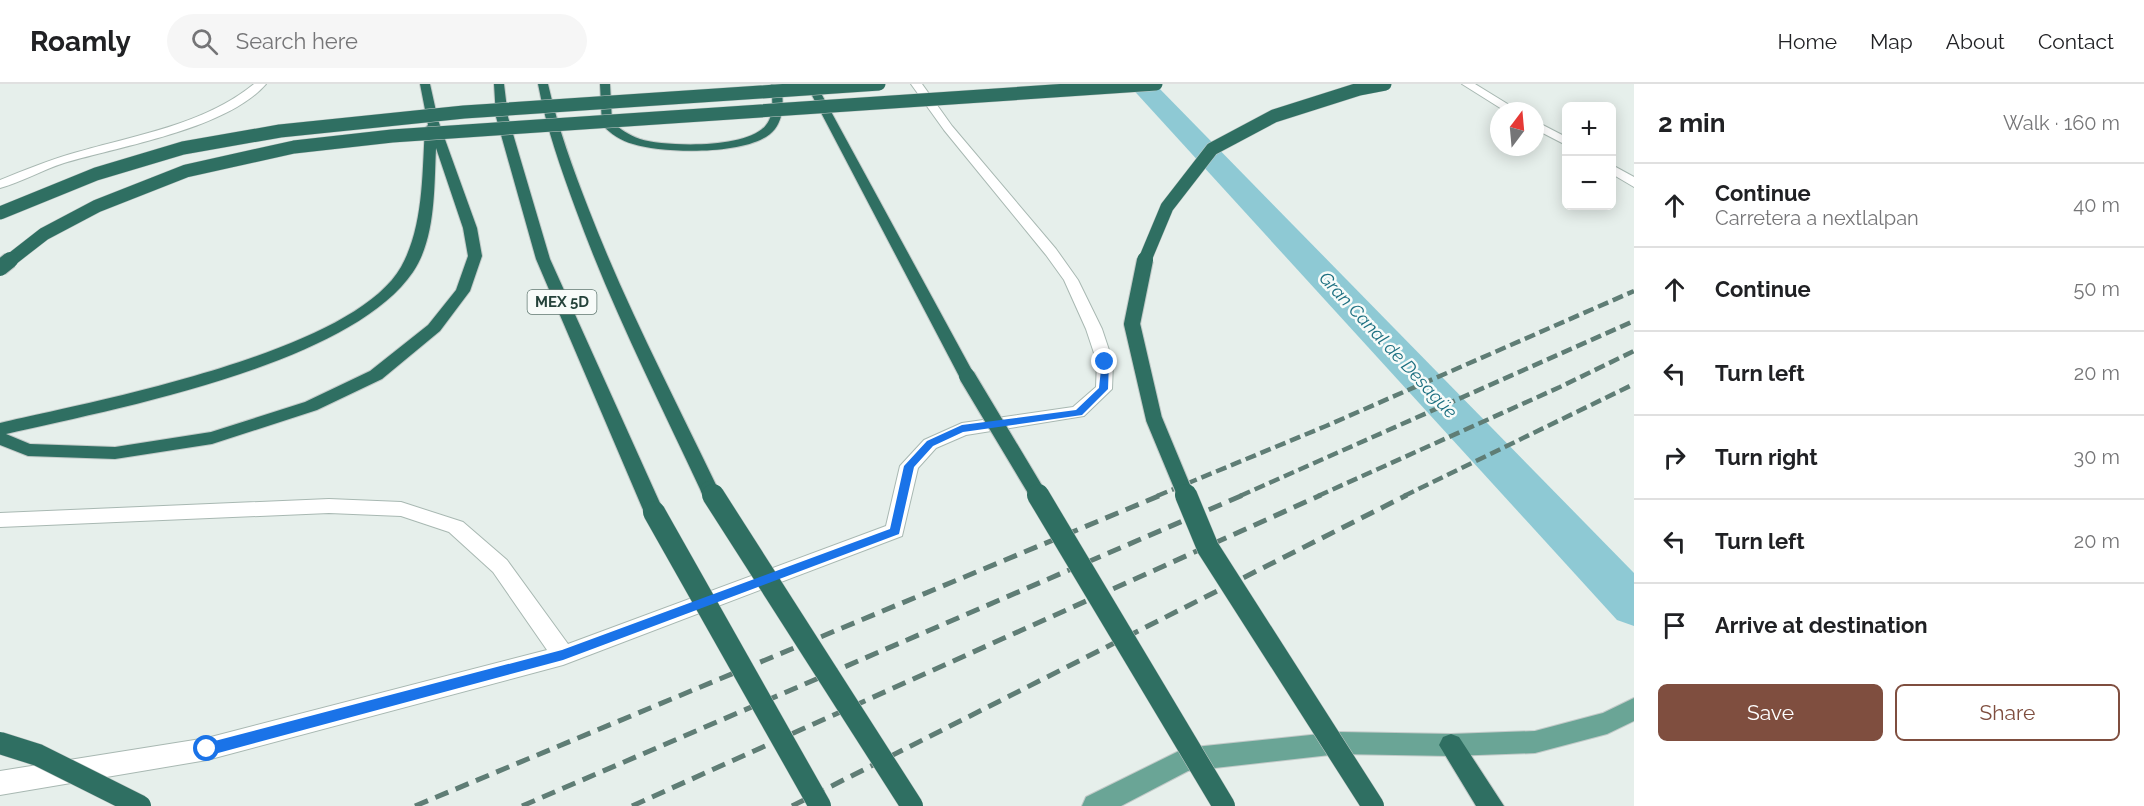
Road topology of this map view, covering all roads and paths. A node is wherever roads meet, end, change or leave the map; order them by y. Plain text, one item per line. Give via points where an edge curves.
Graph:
1 (261, 84) edge
2 (425, 84) edge
3 (499, 84) edge
4 (543, 84) edge
5 (605, 84) edge
6 (776, 84) edge
7 (811, 84) edge
8 (879, 84) edge
9 (916, 84) edge
10 (1156, 84) edge
11 (1384, 84) edge
12 (1467, 84) edge
13 (1498, 102) edge
14 (432, 120) junction
15 (1544, 129) edge
16 (1562, 140) edge
17 (1616, 172) edge
18 (1634, 183) edge
19 (0, 184) edge
20 (0, 213) edge
21 (0, 268) edge
22 (0, 429) edge
23 (0, 438) edge
24 (0, 520) edge
25 (563, 655) junction
26 (1634, 709) edge
27 (0, 743) edge
28 (1451, 745) junction
29 (0, 783) edge
30 (140, 806) edge
31 (820, 806) edge
32 (912, 806) edge
33 (1095, 806) edge
34 (1224, 806) edge
35 (1373, 806) edge
36 (1491, 806) edge

1 - 19 street via 250,96 225,109 55,162
2 - 14 highway
3 - 31 highway, MEX 5D, bridge via 502,117 543,260 654,512
4 - 32 highway, MEX 5D, bridge via 596,249 709,489
5 - 6 highway via 606,123 617,134 646,145 680,148 730,144 769,130 779,111
7 - 34 highway, bridge via 967,376
8 - 20 highway, bridge via 464,112 280,131 183,148 96,174
9 - 25 street via 1071,280 1105,362 1104,389 1078,412 962,429 930,444 909,466 895,531
10 - 21 highway, bridge via 392,136 294,147 186,171 97,206 44,234
11 - 35 highway, bridge via 1274,116 1212,149 1162,216 1146,254 1132,324 1154,419 1208,548
12 - 13 street
14 - 22 highway via 420,240 406,271 382,298 323,334 238,369
14 - 23 highway via 470,228 475,256 463,291 434,328 376,375 312,406 212,438 115,453 28,450
15 - 16 street
17 - 18 street
24 - 25 street via 329,506 401,510 456,527 500,566
25 - 29 street via 207,749
26 - 28 main road via 1607,723 1535,741
27 - 30 highway, bridge via 38,755
28 - 33 main road via 1339,743 1185,760
28 - 36 highway

